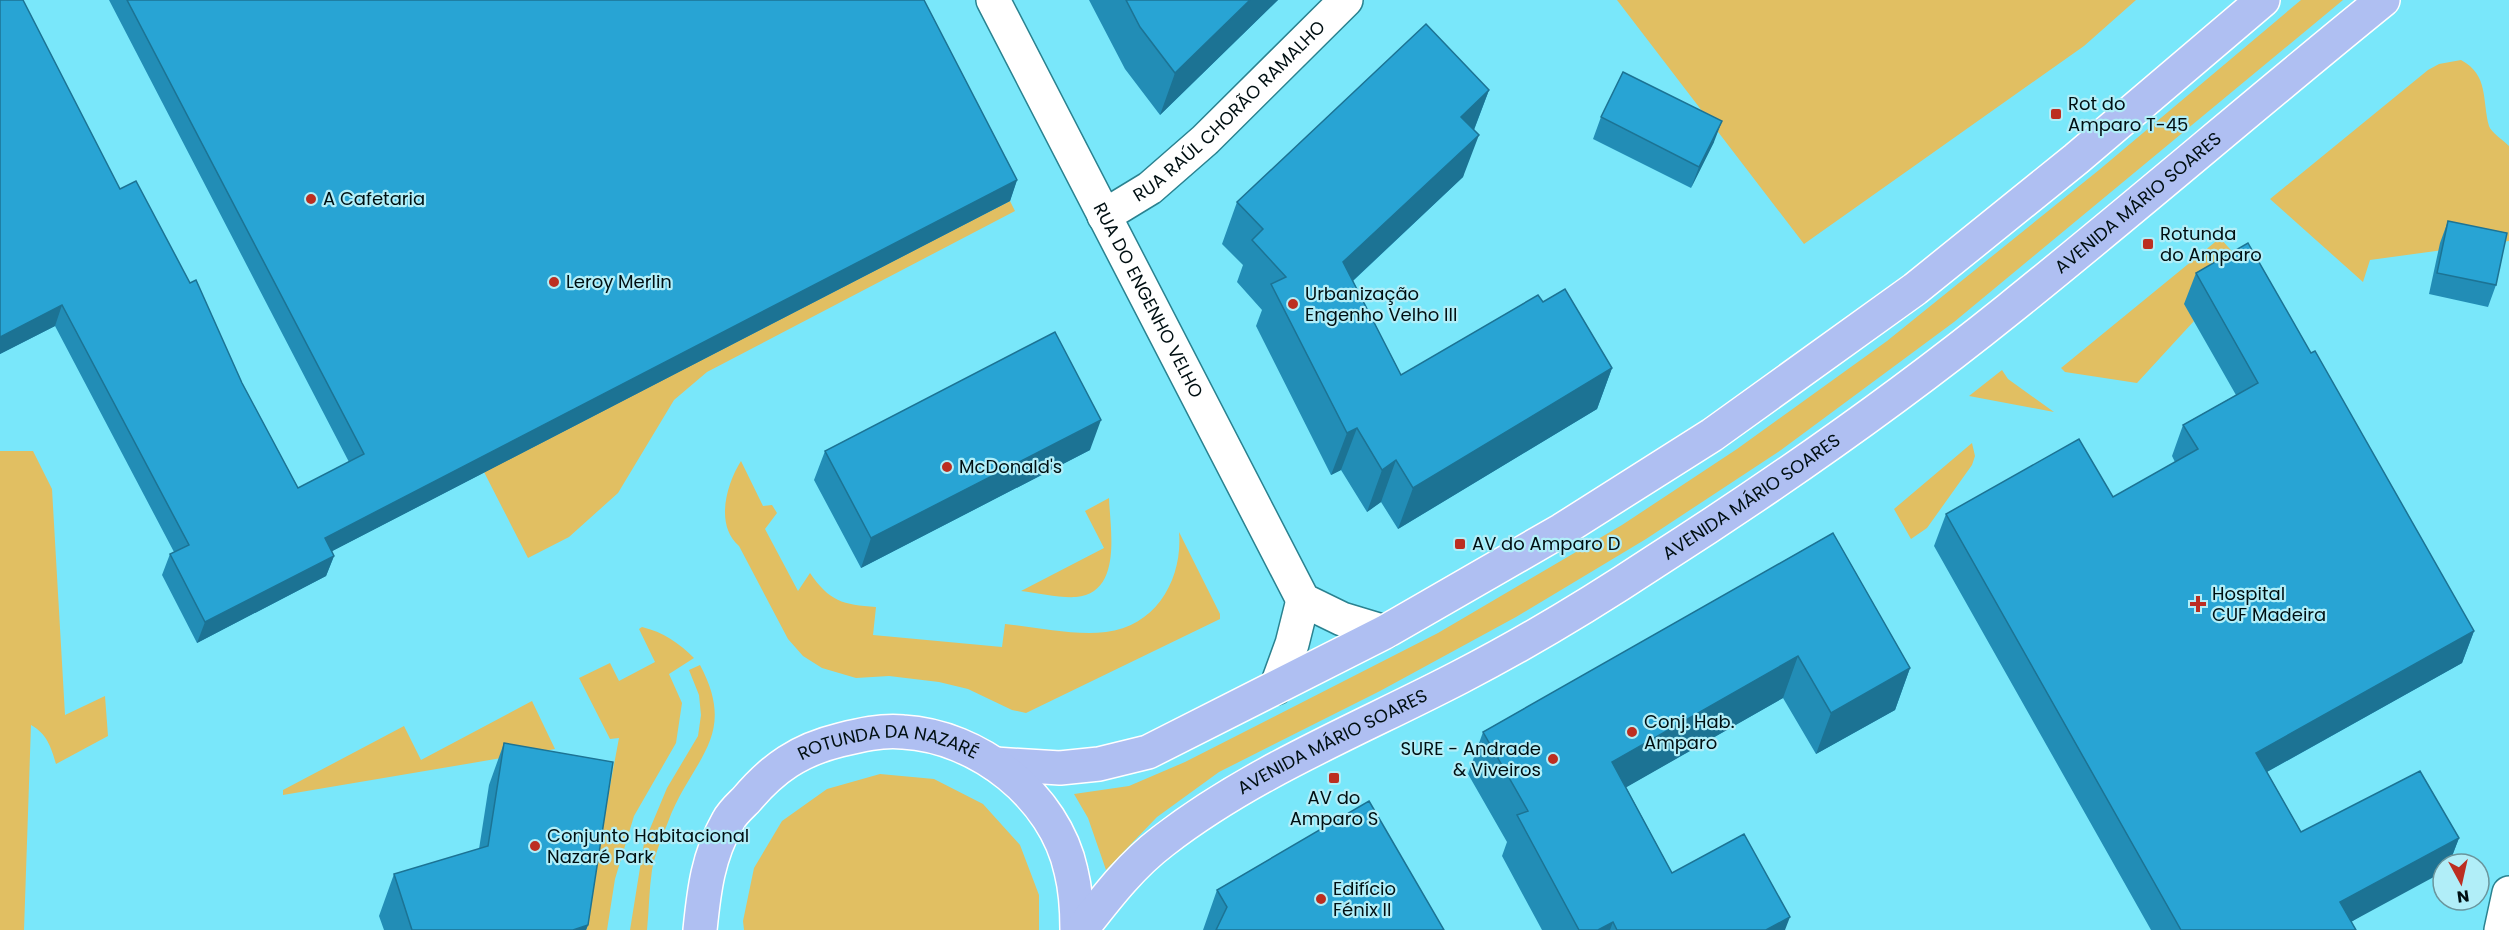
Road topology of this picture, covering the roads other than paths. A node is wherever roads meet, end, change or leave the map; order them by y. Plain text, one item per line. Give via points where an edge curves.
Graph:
1 (993, 0) edge
2 (1346, 0) edge
3 (2263, 0) edge
4 (2382, 0) edge
5 (1104, 216) junction
6 (1303, 600) junction
7 (1385, 632) junction
8 (1276, 688) junction
9 (995, 764) junction
10 (2509, 893) edge
11 (700, 930) edge
12 (1079, 930) edge
13 (2501, 930) edge

1 - 5 street, RUA DO ENGENHO VELHO
2 - 5 street, RUA RAÚL CHORÃO RAMALHO via 1197,147 1150,188
3 - 7 main road via 1915,289 1741,414 1562,530
4 - 12 main road, AVENIDA MÁRIO SOARES via 2007,311 1871,415 1653,564 1526,640 1217,803 1137,864
5 - 6 street, RUA DO ENGENHO VELHO
6 - 7 street via 1342,619
6 - 8 street
7 - 8 main road
8 - 9 main road via 1148,752 1099,764 1060,768
9 - 11 main road, ROTUNDA DA NAZARÉ via 935,737 903,732 870,733 814,747 788,759 766,777 728,820 706,873
9 - 12 main road, ROTUNDA DA NAZARÉ via 1042,810 1060,839 1071,869
10 - 13 street

